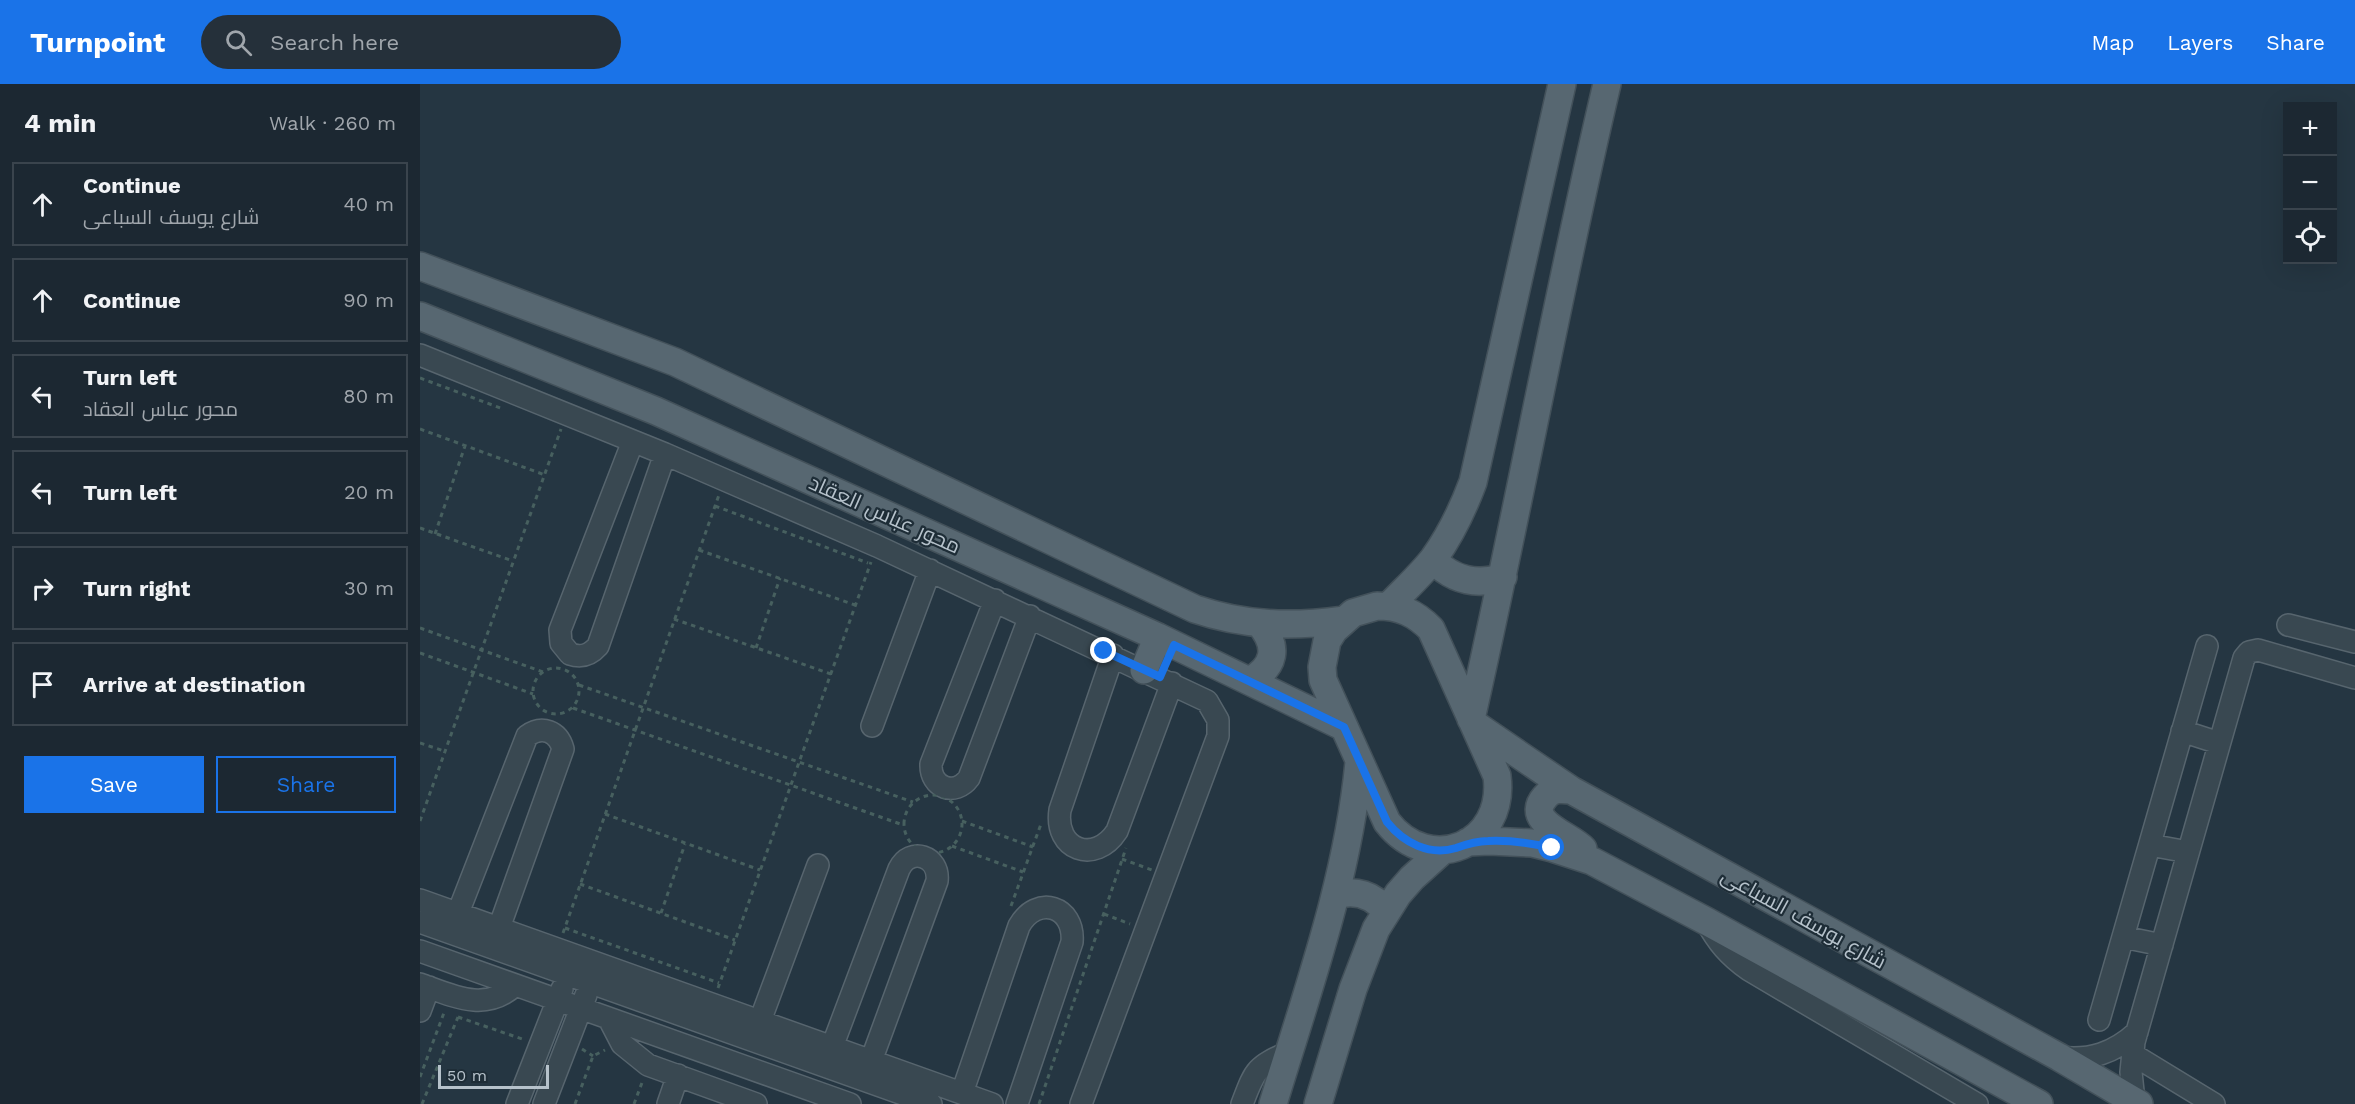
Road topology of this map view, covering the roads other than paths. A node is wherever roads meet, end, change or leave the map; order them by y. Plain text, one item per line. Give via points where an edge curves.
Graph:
1 (1562, 84) edge
2 (1607, 84) edge
3 (420, 266) edge
4 (420, 316) edge
5 (420, 355) edge
6 (633, 441) junction
7 (665, 454) junction
8 (1433, 560) junction
9 (930, 570) junction
10 (1503, 577) junction
11 (994, 600) junction
12 (1389, 606) junction
13 (1030, 616) junction
14 (1343, 620) junction
15 (1260, 624) junction
16 (2288, 625) dead end
17 (1166, 641) junction
18 (2353, 642) edge
19 (2207, 646) dead end
20 (1113, 655) junction
21 (1159, 676) junction
22 (2348, 676) edge
23 (1250, 681) junction
24 (1473, 722) junction
25 (873, 726) dead end
26 (1344, 727) junction
27 (2182, 731) junction
28 (2219, 743) junction
29 (1359, 761) junction
30 (1571, 790) junction
31 (2150, 844) junction
32 (1456, 846) junction
33 (2188, 852) junction
34 (1592, 861) junction
35 (818, 865) dead end
36 (1336, 895) junction
37 (420, 900) edge
38 (1386, 911) junction
39 (458, 913) junction
40 (1706, 921) junction
41 (420, 922) edge
42 (499, 928) junction
43 (2123, 937) junction
44 (2162, 945) junction
45 (420, 951) edge
46 (568, 975) junction
47 (590, 983) junction
48 (424, 985) edge
49 (515, 985) junction
50 (557, 1000) junction
51 (581, 1008) junction
52 (420, 1011) edge
53 (609, 1019) junction
54 (2098, 1020) dead end
55 (760, 1021) junction
56 (2137, 1032) junction
57 (832, 1047) junction
58 (1289, 1052) junction
59 (2132, 1054) junction
60 (2059, 1057) junction
61 (871, 1060) junction
62 (678, 1075) junction
63 (962, 1093) junction
64 (815, 1098) edge
65 (2136, 1102) edge
66 (517, 1104) edge
67 (544, 1104) edge
68 (668, 1104) edge
69 (756, 1104) edge
70 (850, 1104) edge
71 (932, 1104) edge
72 (992, 1104) edge
73 (1017, 1104) edge
74 (1081, 1104) edge
75 (1242, 1104) edge
76 (1274, 1104) edge
77 (1318, 1104) edge
78 (1977, 1104) edge
79 (2039, 1104) edge
80 (2214, 1104) edge

1 - 8 main road via 1473,482 1456,523
2 - 10 main road via 1575,220
3 - 15 main road, محور عباس العقاد via 675,362 1174,601 1216,616
4 - 17 main road, محور عباس العقاد via 656,411
5 - 6 street via 564,422
6 - 7 street
6 - 7 street via 560,630 561,643 570,654 582,656 598,646
7 - 9 street via 725,479 874,555
8 - 10 main road via 1465,580 1485,582
8 - 12 main road
9 - 11 street
9 - 25 street
10 - 24 main road
11 - 13 street
11 - 13 street via 931,764 932,777 941,787 954,789 969,778
12 - 14 main road via 1365,608
12 - 24 main road via 1413,614 1431,629
13 - 20 street
14 - 15 main road, محور عباس العقاد via 1287,626
14 - 26 main road via 1327,641 1322,667 1323,680
15 - 23 main road via 1273,648 1262,674
16 - 18 street
17 - 21 main road
17 - 23 main road, محور عباس العقاد
18 - 22 street
19 - 27 street
20 - 21 street
20 - 21 street via 1059,810 1061,833 1078,849 1101,848 1117,831
21 - 74 street via 1207,700 1219,728
22 - 28 street via 2258,650 2249,652
23 - 26 main road, محور عباس العقاد
24 - 30 main road, شارع يوسف السباعى
24 - 32 main road via 1497,776 1497,801 1488,825
26 - 29 main road
27 - 28 street
27 - 31 street
28 - 33 street
29 - 32 main road via 1395,832 1417,846
29 - 36 main road
30 - 34 main road via 1558,789 1547,795 1540,812 1545,824 1575,841
30 - 60 main road, شارع يوسف السباعى
31 - 33 street
31 - 43 street
32 - 34 main road via 1490,841 1532,843
32 - 38 main road via 1412,878
33 - 44 street
34 - 40 main road
35 - 55 street
36 - 38 main road via 1352,892 1367,896
36 - 58 main road
37 - 39 street
38 - 77 main road via 1367,948
39 - 42 street
39 - 42 street via 527,736 539,730 552,732 563,749
40 - 78 street via 1725,951 1749,970
40 - 79 main road
41 - 46 street
42 - 55 street
43 - 44 street
43 - 54 street
44 - 56 street
45 - 49 street
46 - 47 street
46 - 50 street
47 - 51 street
47 - 71 street
48 - 49 street via 455,1006 492,999
48 - 52 street
49 - 50 street
50 - 51 street
50 - 66 street
51 - 53 street
51 - 67 street
53 - 62 street via 622,1044 648,1065
53 - 64 street
55 - 57 street
56 - 59 street
56 - 60 street via 2102,1055 2084,1059
57 - 61 street
57 - 61 street via 899,869 906,859 924,856 937,869 937,881
58 - 75 street via 1256,1070
58 - 76 main road
59 - 65 street
59 - 80 street
60 - 65 main road, شارع يوسف السباعى
61 - 63 street
62 - 68 street
62 - 69 street
63 - 72 street
63 - 73 street via 1019,926 1033,910 1053,908 1070,921 1072,942
64 - 70 street

